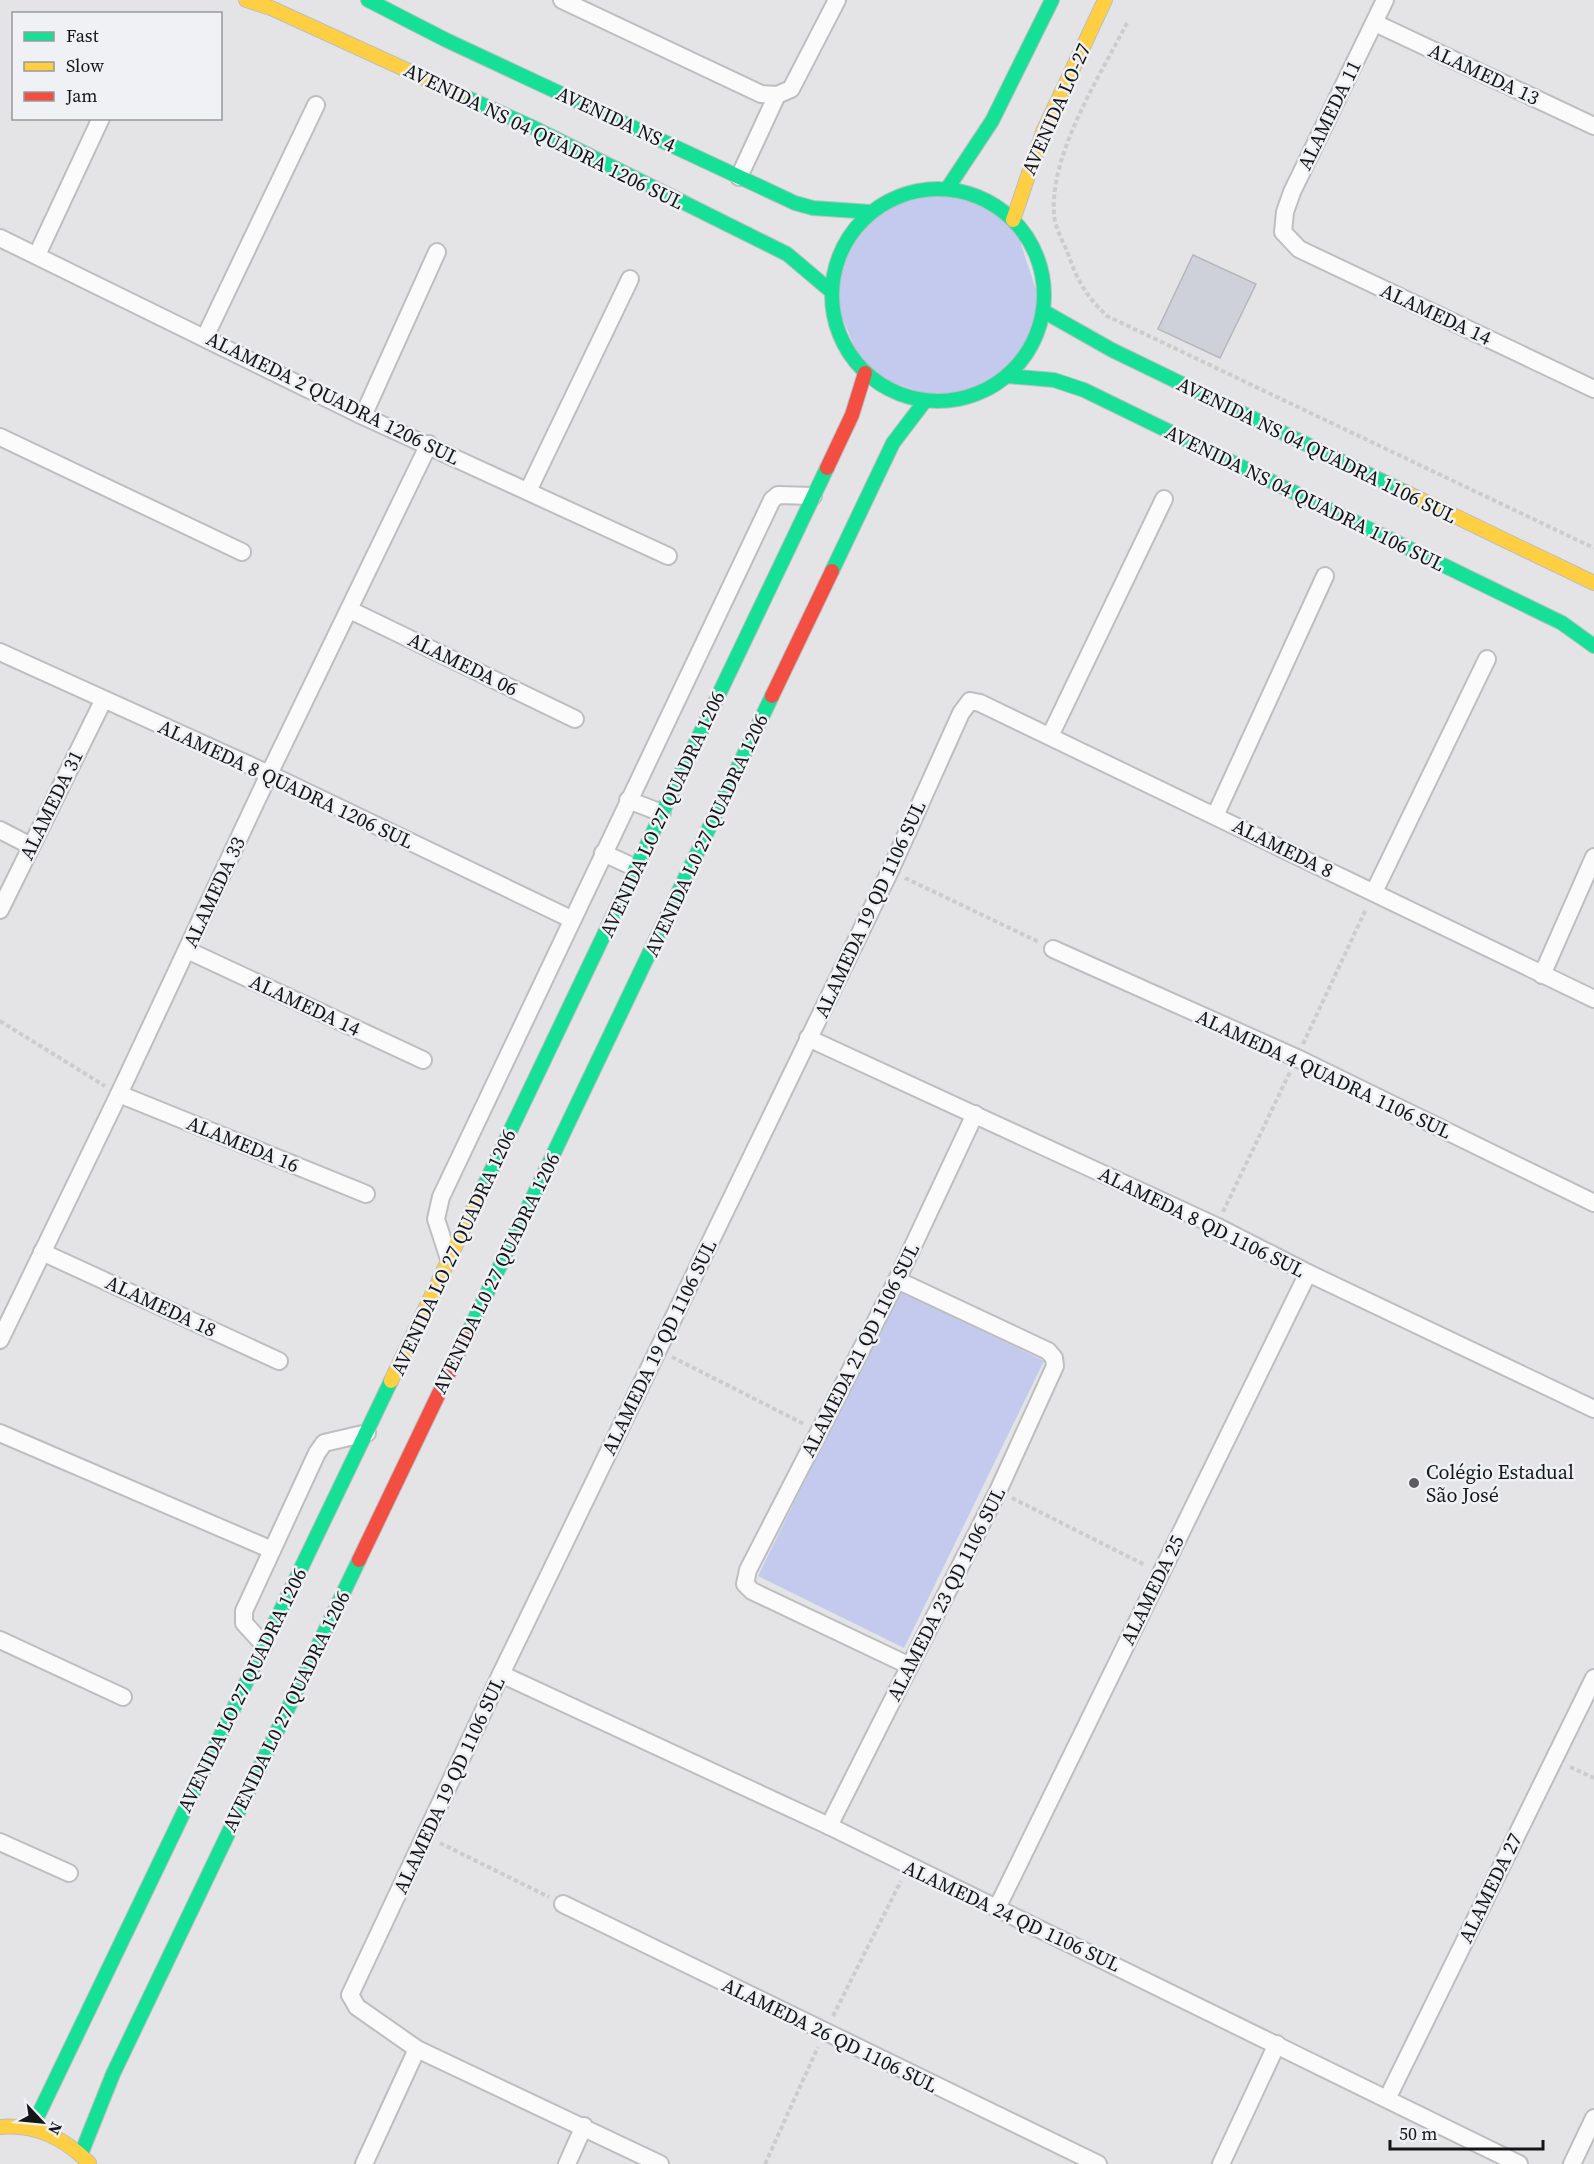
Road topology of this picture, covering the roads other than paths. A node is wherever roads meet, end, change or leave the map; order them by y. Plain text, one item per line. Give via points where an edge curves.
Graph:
1 (246, 0) edge
2 (368, 0) edge
3 (562, 0) edge
4 (837, 0) edge
5 (1052, 0) edge
6 (1105, 0) edge
7 (1385, 0) edge
8 (1375, 23) junction
9 (777, 95) junction
10 (316, 105) dead end
11 (100, 120) edge
12 (1594, 126) edge
13 (739, 177) junction
14 (948, 189) junction
15 (871, 212) junction
16 (1013, 220) junction
17 (1283, 232) joint
18 (0, 238) edge
19 (436, 252) dead end
20 (37, 255) junction
21 (630, 279) dead end
22 (831, 292) junction
23 (1043, 311) junction
24 (205, 337) junction
25 (865, 373) junction
26 (1006, 376) junction
27 (1594, 389) edge
28 (925, 400) junction
29 (363, 416) junction
30 (0, 437) edge
31 (429, 444) junction
32 (528, 491) junction
33 (813, 496) junction
34 (1164, 499) dead end
35 (242, 552) dead end
36 (668, 556) dead end
37 (1325, 576) dead end
38 (1594, 583) edge
39 (350, 610) junction
40 (1594, 646) edge
41 (0, 652) edge
42 (1487, 659) dead end
43 (103, 701) junction
44 (970, 701) joint
45 (575, 719) dead end
46 (1050, 736) junction
47 (269, 774) junction
48 (628, 801) junction
49 (662, 813) junction
50 (1215, 816) junction
51 (0, 830) edge
52 (31, 846) junction
53 (603, 853) junction
54 (1594, 857) edge
55 (636, 868) junction
56 (1374, 892) junction
57 (0, 910) edge
58 (571, 919) junction
59 (1053, 949) road end
60 (187, 950) junction
61 (1542, 975) junction
62 (1594, 999) edge
63 (808, 1038) junction
64 (423, 1060) dead end
65 (119, 1094) junction
66 (975, 1114) junction
67 (366, 1194) dead end
68 (1594, 1203) edge
69 (42, 1252) junction
70 (449, 1259) junction
71 (1308, 1273) junction
72 (897, 1280) junction
73 (0, 1340) edge
74 (279, 1361) dead end
75 (1593, 1405) edge
76 (0, 1433) edge
77 (367, 1433) junction
78 (272, 1550) junction
79 (0, 1640) edge
80 (264, 1645) junction
81 (910, 1666) junction
82 (501, 1674) junction
83 (1594, 1678) edge
84 (123, 1697) dead end
85 (829, 1826) junction
86 (0, 1842) edge
87 (69, 1873) dead end
88 (563, 1904) road end
89 (997, 1908) junction
90 (1277, 2044) junction
91 (417, 2049) junction
92 (1388, 2099) junction
93 (1594, 2118) edge
94 (584, 2126) junction
95 (0, 2127) edge
96 (32, 2128) junction
97 (86, 2159) edge
98 (364, 2164) edge
99 (567, 2164) edge
100 (660, 2164) edge
101 (1098, 2164) edge
102 (1221, 2164) edge
103 (1519, 2164) edge
104 (1572, 2164) edge

1 - 22 main road, AVENIDA NS 04 QUADRA 1206 SUL via 534,128 773,247 787,254
2 - 13 main road, AVENIDA NS 4
3 - 9 street via 761,94
4 - 9 street via 791,89
5 - 14 main road via 999,112
6 - 16 main road, AVENIDA LO-27 via 1043,132
7 - 8 street, ALAMEDA 11
8 - 12 street, ALAMEDA 13
8 - 17 street, ALAMEDA 11 via 1292,192
9 - 13 street
10 - 24 street
11 - 20 street
13 - 15 main road, AVENIDA NS 4 via 813,208
14 - 15 main road via 921,190 894,198
14 - 16 main road via 975,195
15 - 22 main road via 843,248
16 - 23 main road via 1035,253 1043,281
17 - 27 street, ALAMEDA 14 via 1299,249
18 - 20 street, ALAMEDA 2 QUADRA 1206 SUL
19 - 29 street
20 - 24 street, ALAMEDA 2 QUADRA 1206 SUL
21 - 32 street
22 - 25 main road via 835,322 846,349
23 - 26 main road via 1032,343
23 - 38 main road, AVENIDA NS 04 QUADRA 1106 SUL via 1112,350
24 - 29 street, ALAMEDA 2 QUADRA 1206 SUL
25 - 28 main road via 903,396
25 - 33 main road, AVENIDA LO 27 QUADRA 1206 via 852,415
26 - 28 main road via 968,397
26 - 40 main road, AVENIDA NS 04 QUADRA 1106 SUL via 1054,380 1084,390 1562,623
28 - 97 main road, AVENIDA L0 27 QUADRA 1206 via 893,443 112,2074
29 - 31 street, ALAMEDA 2 QUADRA 1206 SUL
30 - 35 street
31 - 32 street, ALAMEDA 2 QUADRA 1206 SUL
31 - 39 street, ALAMEDA 33
32 - 36 street, ALAMEDA 2 QUADRA 1206 SUL
33 - 48 street via 778,495 772,500
33 - 49 main road, AVENIDA LO 27 QUADRA 1206
34 - 46 street
37 - 50 street
39 - 45 street, ALAMEDA 06
39 - 47 street, ALAMEDA 33
41 - 43 street, ALAMEDA 8 QUADRA 1206 SUL
42 - 56 street
43 - 47 street, ALAMEDA 8 QUADRA 1206 SUL
43 - 52 street, ALAMEDA 31
44 - 46 street, ALAMEDA 8
44 - 63 street, ALAMEDA 19 QD 1106 SUL
46 - 50 street, ALAMEDA 8
47 - 58 street, ALAMEDA 8 QUADRA 1206 SUL
47 - 60 street, ALAMEDA 33
48 - 49 street
48 - 53 street
49 - 55 main road, AVENIDA LO 27 QUADRA 1206
50 - 56 street, ALAMEDA 8
51 - 52 street
52 - 57 street, ALAMEDA 31
53 - 55 street
53 - 58 street
54 - 61 street
55 - 70 main road, AVENIDA LO 27 QUADRA 1206
56 - 61 street, ALAMEDA 8
58 - 70 street via 441,1197 436,1219
59 - 68 street, ALAMEDA 4 QUADRA 1106 SUL via 1297,1058
60 - 64 street, ALAMEDA 14
60 - 65 street, ALAMEDA 33
61 - 62 street, ALAMEDA 8
63 - 66 street, ALAMEDA 8 QD 1106 SUL
63 - 82 street, ALAMEDA 19 QD 1106 SUL
65 - 67 street, ALAMEDA 16
65 - 69 street, ALAMEDA 33
66 - 71 street, ALAMEDA 8 QD 1106 SUL
66 - 72 street, ALAMEDA 21 QD 1106 SUL
69 - 73 street, ALAMEDA 33
69 - 74 street, ALAMEDA 18
70 - 77 main road, AVENIDA LO 27 QUADRA 1206
71 - 75 street, ALAMEDA 8 QD 1106 SUL
71 - 89 street, ALAMEDA 25
72 - 81 street, ALAMEDA 23 QD 1106 SUL via 1047,1351 1055,1366 998,1491
72 - 81 street, ALAMEDA 21 QD 1106 SUL via 748,1570 745,1584 752,1591
76 - 78 street
77 - 78 street via 324,1443
77 - 80 main road, AVENIDA LO 27 QUADRA 1206
78 - 80 street via 244,1611 244,1623
79 - 84 street
80 - 96 main road, AVENIDA LO 27 QUADRA 1206
81 - 85 street, ALAMEDA 23 QD 1106 SUL
82 - 85 street, ALAMEDA 24 QD 1106 SUL
82 - 91 street, ALAMEDA 19 QD 1106 SUL via 350,1995 357,2007
83 - 92 street, ALAMEDA 27
85 - 89 street, ALAMEDA 24 QD 1106 SUL
86 - 87 street
88 - 101 street, ALAMEDA 26 QD 1106 SUL
89 - 90 street, ALAMEDA 24 QD 1106 SUL
90 - 92 street, ALAMEDA 24 QD 1106 SUL
90 - 102 street
91 - 94 street
91 - 98 street
92 - 103 street, ALAMEDA 24 QD 1106 SUL
93 - 104 street
94 - 99 street
94 - 100 street
95 - 96 main road
96 - 97 main road via 50,2133

